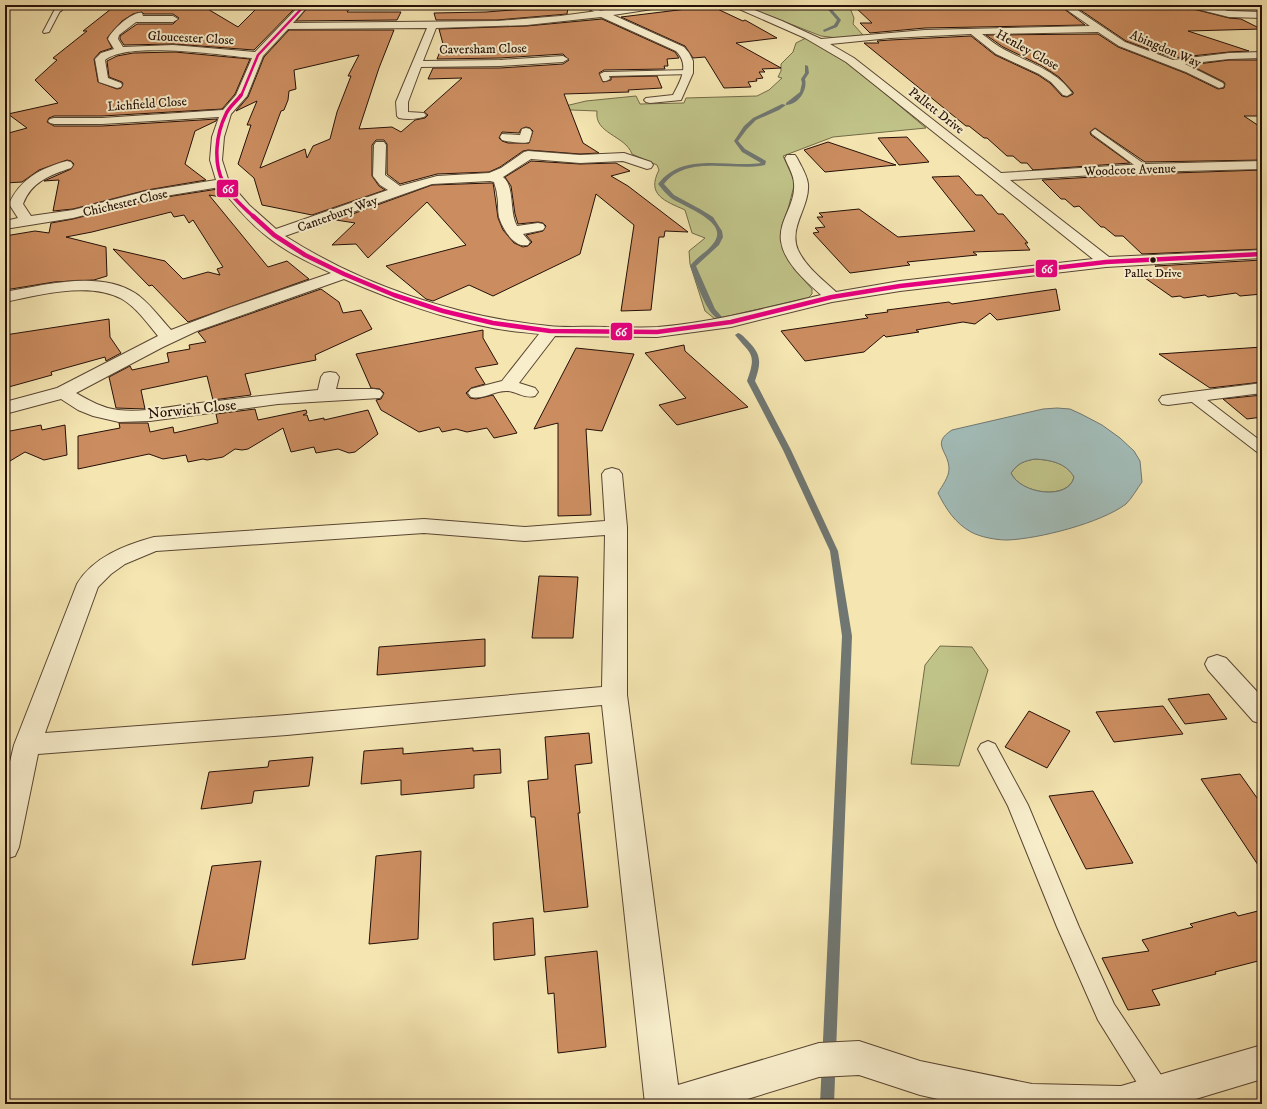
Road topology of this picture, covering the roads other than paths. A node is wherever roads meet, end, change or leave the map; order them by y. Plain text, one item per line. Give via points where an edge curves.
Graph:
1 (305, 5) edge
2 (659, 5) edge
3 (734, 5) edge
4 (1064, 5) edge
5 (1192, 5) edge
6 (60, 7) edge
7 (606, 9) edge
8 (1262, 15) edge
9 (173, 19) dead end
10 (433, 24) junction
11 (285, 26) junction
12 (1100, 29) junction
13 (46, 32) dead end
14 (974, 32) junction
15 (821, 42) junction
16 (121, 50) junction
17 (258, 55) junction
18 (1262, 55) edge
19 (556, 61) dead end
20 (1172, 63) junction
21 (418, 64) junction
22 (689, 72) junction
23 (606, 79) dead end
24 (103, 80) junction
25 (92, 84) dead end
26 (117, 85) dead end
27 (1219, 85) dead end
28 (1067, 93) dead end
29 (650, 100) dead end
30 (226, 113) junction
31 (420, 115) dead end
32 (54, 121) dead end
33 (1095, 132) dead end
34 (506, 137) dead end
35 (380, 145) dead end
36 (528, 155) junction
37 (791, 158) dead end
38 (1262, 164) edge
39 (67, 165) dead end
40 (647, 165) dead end
41 (1144, 168) junction
42 (491, 177) junction
43 (999, 177) junction
44 (222, 183) junction
45 (398, 190) junction
46 (27, 221) junction
47 (5, 225) edge
48 (538, 227) dead end
49 (513, 231) junction
50 (274, 235) junction
51 (523, 242) dead end
52 (1262, 254) edge
53 (1106, 262) junction
54 (344, 274) junction
55 (832, 296) junction
56 (5, 297) edge
57 (550, 331) junction
58 (169, 338) junction
59 (330, 377) dead end
60 (508, 385) junction
61 (1262, 388) edge
62 (63, 392) junction
63 (529, 392) dead end
64 (477, 393) dead end
65 (374, 394) dead end
66 (326, 395) junction
67 (1193, 396) junction
68 (1168, 400) dead end
69 (5, 408) edge
70 (1262, 449) edge
71 (612, 474) dead end
72 (616, 527) junction
73 (1217, 664) dead end
74 (614, 695) junction
75 (1262, 714) edge
76 (27, 745) junction
77 (988, 750) dead end
78 (5, 847) edge
79 (1262, 1062) edge
80 (1158, 1093) junction
81 (663, 1104) edge
82 (672, 1104) edge

1 - 11 street
2 - 7 street
3 - 15 street, Pallett Drive
4 - 12 street, Abingdon Way
5 - 8 street via 1229,14
6 - 13 lane
7 - 10 street via 527,22
7 - 22 street via 680,50 689,59
9 - 16 street, Gloucester Close via 136,17 113,39
10 - 11 street
10 - 21 street
11 - 17 street
12 - 14 street
12 - 20 street, Abingdon Way via 1122,44
14 - 15 street via 897,35
14 - 28 street, Henley Close via 1000,52 1044,72
15 - 43 street, Pallett Drive via 859,66
16 - 17 street, Gloucester Close via 152,47 186,48
16 - 24 street, Gloucester Close via 100,59
17 - 30 street via 241,96
18 - 20 street
19 - 21 street, Caversham Close
20 - 27 street, Abingdon Way
21 - 31 street via 402,102 402,109 403,116
22 - 23 lane via 604,74
22 - 29 street via 677,98
24 - 25 street
24 - 26 street
30 - 32 street, Lichfield Close via 102,121 74,117
30 - 44 street via 218,136 216,160
33 - 41 lane
34 - 36 street via 525,135
35 - 45 street, Canterbury Way via 379,176
36 - 40 street via 580,159 623,152
36 - 42 street, Canterbury Way
37 - 55 street via 801,185 787,230 788,242 806,271
38 - 41 street, Woodcote Avenue
39 - 46 street via 39,169 18,195 16,204
41 - 43 street, Woodcote Avenue
42 - 45 street, Canterbury Way via 434,180
42 - 49 street via 500,180 506,219
43 - 53 street, Pallett Drive
44 - 46 street, Chichester Close via 147,195 73,214
44 - 50 street via 244,208
45 - 50 street, Canterbury Way
46 - 47 street, Chichester Close
48 - 49 street
49 - 51 street
50 - 54 street via 305,255
52 - 53 street
53 - 55 street
54 - 57 street via 443,311
54 - 58 street via 220,316
55 - 57 street via 706,326 657,332
56 - 58 street via 82,286 116,290 129,297
57 - 60 street
58 - 62 street
59 - 66 street
60 - 63 street
60 - 64 street
61 - 67 street
62 - 66 street, Norwich Close via 85,406 119,416 150,415
62 - 69 street
65 - 66 street, Norwich Close
67 - 68 street
67 - 70 lane
71 - 72 street
72 - 74 street
72 - 76 street via 525,534 424,526 154,544 126,553 103,568 88,584
73 - 75 street
74 - 76 street via 287,726
74 - 81 street
76 - 78 street
77 - 80 lane via 1018,805 1106,1012
79 - 80 street
80 - 82 street via 1120,1104 1032,1102 920,1078 858,1058 819,1060

